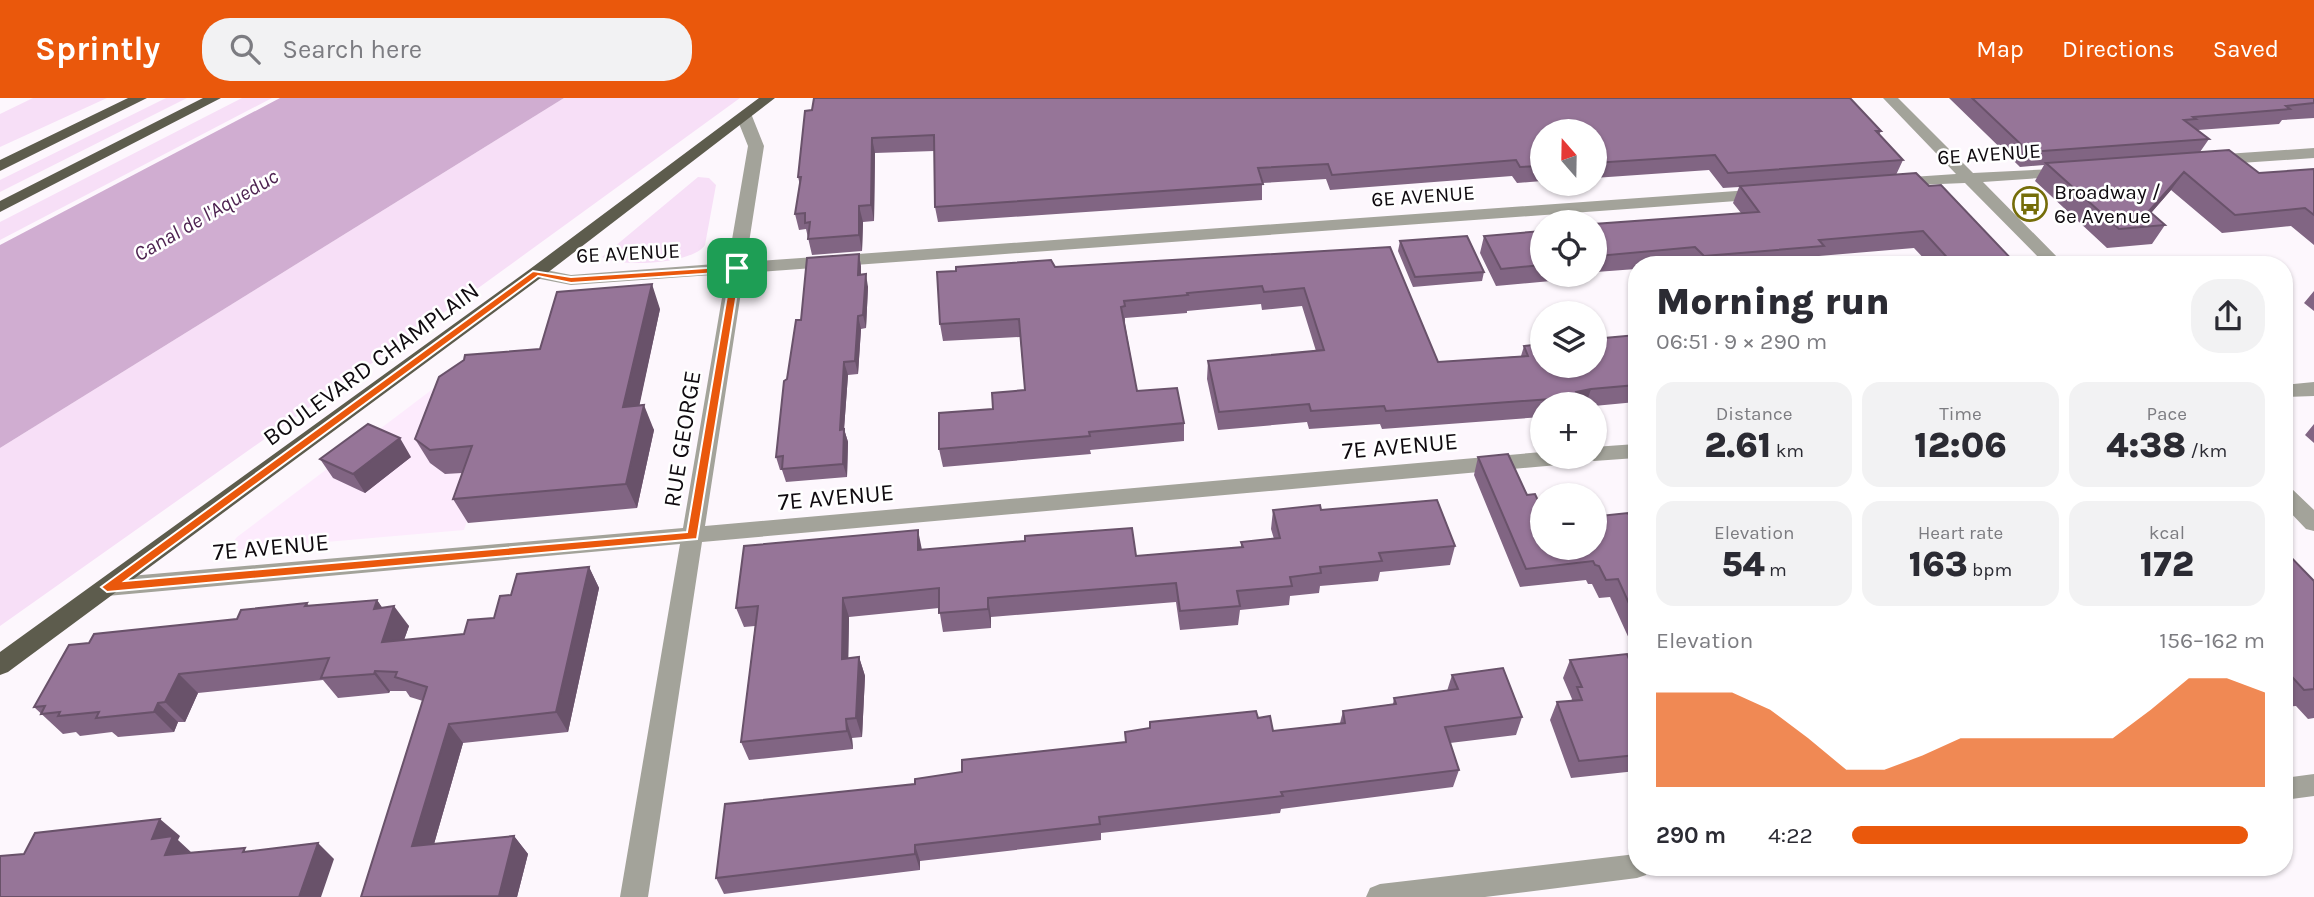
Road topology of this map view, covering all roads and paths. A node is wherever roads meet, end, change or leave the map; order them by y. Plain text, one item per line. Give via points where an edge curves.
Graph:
1 (140, 98) edge
2 (214, 98) edge
3 (768, 98) edge
4 (1890, 98) edge
5 (744, 116) junction
6 (2314, 153) edge
7 (2189, 162) edge
8 (0, 166) edge
9 (2082, 170) edge
10 (1970, 178) junction
11 (1884, 185) edge
12 (1775, 193) edge
13 (0, 207) edge
14 (2047, 256) edge
15 (737, 268) junction
16 (536, 273) junction
17 (2314, 389) edge
18 (2293, 390) edge
19 (1628, 452) edge
20 (1607, 453) edge
21 (1530, 461) edge
22 (2293, 502) edge
23 (2314, 523) edge
24 (693, 536) junction
25 (107, 587) junction
26 (0, 665) edge
27 (2314, 785) edge
28 (2293, 788) edge
29 (1628, 867) edge
30 (634, 897) edge
31 (1380, 897) edge

1 - 8 main road
2 - 13 main road
3 - 5 main road, BOULEVARD CHAMPLAIN
4 - 10 street
5 - 15 street, RUE GEORGE via 756,146
5 - 16 main road, BOULEVARD CHAMPLAIN
6 - 7 street
9 - 10 street, 6E AVENUE
10 - 11 street, 6E AVENUE
10 - 14 street
12 - 15 street, 6E AVENUE
15 - 16 street, 6E AVENUE via 571,280
15 - 24 street, RUE GEORGE
16 - 25 main road, BOULEVARD CHAMPLAIN
17 - 18 street
19 - 20 street
21 - 24 street, 7E AVENUE
22 - 23 street
24 - 25 street, 7E AVENUE
24 - 30 street, RUE GEORGE
25 - 26 main road, BOULEVARD CHAMPLAIN
27 - 28 street
29 - 31 street

